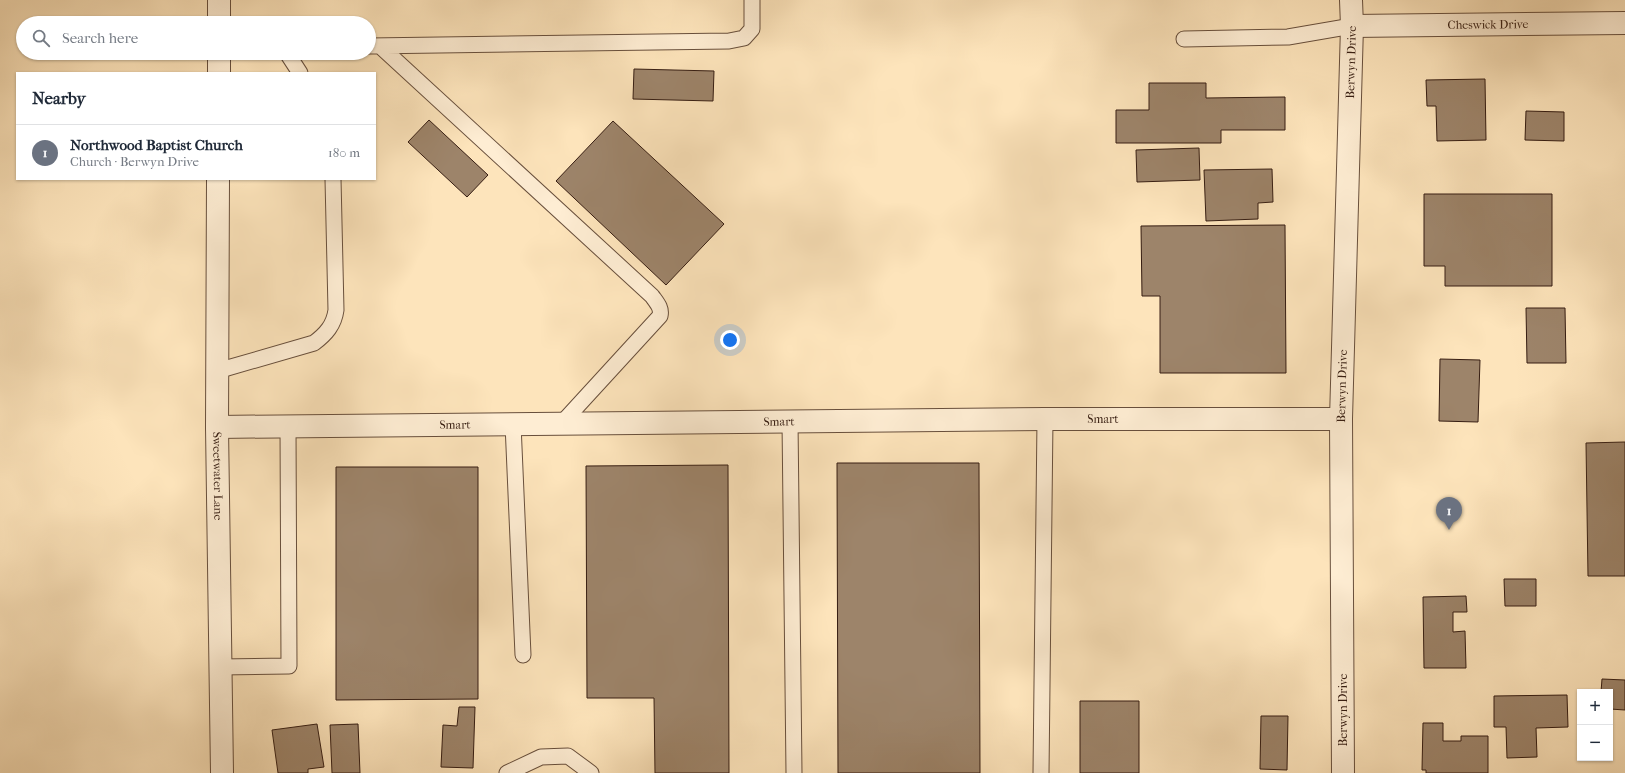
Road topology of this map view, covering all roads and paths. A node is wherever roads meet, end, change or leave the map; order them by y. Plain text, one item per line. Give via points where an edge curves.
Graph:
1 (219, 0) edge
2 (752, 0) edge
3 (1351, 0) edge
4 (219, 16) edge
5 (1625, 23) edge
6 (1352, 26) junction
7 (1184, 39) dead end
8 (376, 46) edge
9 (376, 48) edge
10 (219, 60) edge
11 (292, 60) edge
12 (219, 72) edge
13 (299, 72) edge
14 (218, 180) edge
15 (333, 180) edge
16 (217, 371) junction
17 (1045, 419) junction
18 (1341, 419) junction
19 (790, 421) junction
20 (513, 424) junction
21 (561, 424) junction
22 (288, 426) junction
23 (216, 427) junction
24 (523, 655) dead end
25 (220, 667) junction
26 (222, 773) edge
27 (506, 773) edge
28 (591, 773) edge
29 (794, 773) edge
30 (1041, 773) edge
31 (1343, 773) edge

1 - 4 street
2 - 8 lane via 752,29 744,38 729,41
3 - 6 street, Berwyn Drive
5 - 6 street, Cheswick Drive
6 - 7 lane via 1288,36
6 - 18 street, Berwyn Drive
9 - 21 lane via 659,305 660,316
10 - 12 street
11 - 13 lane
14 - 16 street, Sweetwater Lane
15 - 16 lane via 335,320 314,343
16 - 23 street, Sweetwater Lane
17 - 18 street, Smart
17 - 19 street, Smart
17 - 30 lane
18 - 31 street, Berwyn Drive
19 - 21 street, Smart
19 - 29 lane
20 - 21 street, Smart
20 - 22 street, Smart
20 - 24 lane
22 - 23 street, Smart
22 - 25 lane via 289,666
23 - 25 street, Sweetwater Lane
25 - 26 street, Sweetwater Lane
27 - 28 lane via 541,757 568,756

